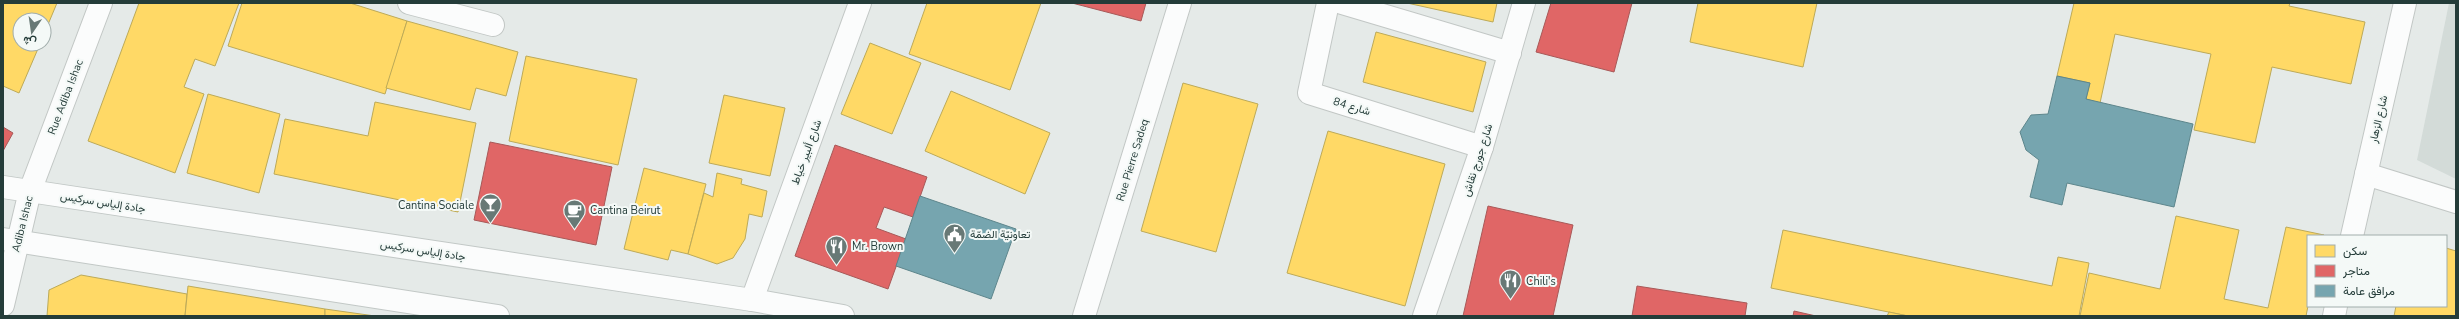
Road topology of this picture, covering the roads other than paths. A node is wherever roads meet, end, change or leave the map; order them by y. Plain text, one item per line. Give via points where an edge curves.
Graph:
1 (101, 3) edge
2 (409, 3) edge
3 (860, 3) edge
4 (1180, 3) edge
5 (1328, 3) edge
6 (1342, 3) edge
7 (1524, 3) edge
8 (2405, 3) edge
9 (493, 25) dead end
10 (1510, 53) junction
11 (1482, 147) junction
12 (2366, 174) junction
13 (3, 187) edge
14 (30, 191) junction
15 (2456, 202) edge
16 (2352, 235) edge
17 (10, 240) edge
18 (752, 300) junction
19 (3, 305) edge
20 (498, 316) edge
21 (843, 316) edge
22 (1084, 316) edge
23 (1424, 316) edge

1 - 14 street, Rue Adiba Ishac
2 - 9 street
3 - 18 street, شارع ألبير خياط
4 - 22 street, Rue Pierre Sadeq
5 - 11 street, شارع 84 via 1309,92
6 - 10 street
7 - 10 street, شارع جورج نقاش
8 - 12 street, شارع الزهار
10 - 11 street, شارع جورج نقاش
11 - 23 street, شارع جورج نقاش
12 - 15 street
12 - 16 street, شارع الزهار
13 - 14 street, جادة إلياس سركيس
14 - 17 street, Adiba Ishac
14 - 18 street, جادة إلياس سركيس
17 - 19 street, Adiba Ishac
17 - 20 street
18 - 21 street, جادة إلياس سركيس

